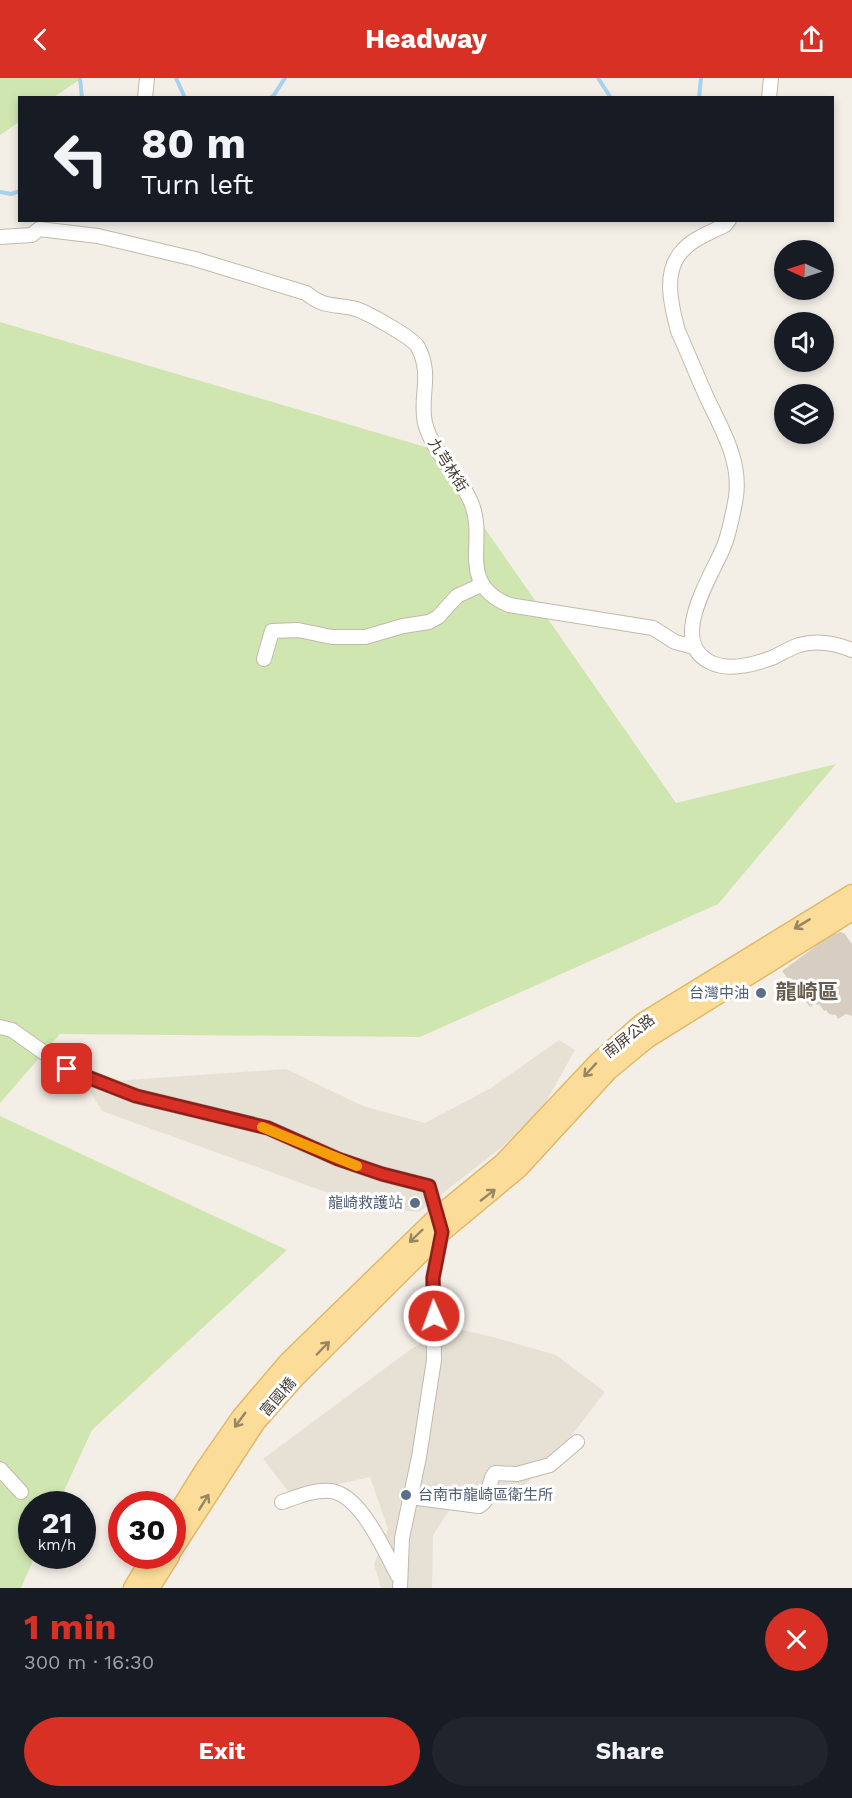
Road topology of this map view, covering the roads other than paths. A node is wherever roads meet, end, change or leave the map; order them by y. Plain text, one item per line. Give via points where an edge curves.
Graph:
1 (147, 78) edge
2 (771, 78) edge
3 (145, 96) edge
4 (769, 96) edge
5 (727, 222) edge
6 (40, 225) edge
7 (0, 237) edge
8 (481, 585) junction
9 (694, 647) junction
10 (852, 650) edge
11 (264, 659) dead end
12 (852, 894) edge
13 (852, 911) edge
14 (0, 1027) edge
15 (439, 1224) junction
16 (402, 1260) junction
17 (577, 1442) dead end
18 (0, 1469) edge
19 (20, 1491) edge
20 (411, 1497) junction
21 (186, 1499) edge
22 (282, 1502) dead end
23 (186, 1530) edge
24 (144, 1569) edge
25 (162, 1569) edge
26 (400, 1584) edge
27 (133, 1588) edge
28 (150, 1588) edge

1 - 3 street
2 - 4 street
5 - 9 street via 683,249 670,278 672,312 678,331 731,448 736,470 736,495 725,544 697,603 691,634
6 - 7 street, 九芎林街 via 32,235
6 - 8 street, 九芎林街 via 195,259 306,293 318,303 364,312 411,338 418,346 426,372 424,408 430,436 474,511
8 - 9 street via 509,605 653,628 675,642
8 - 11 street via 457,596 429,622 365,637 272,631
9 - 10 street via 700,656 724,667 816,642
12 -> 15 main road, 南屏公路 via 642,1023 599,1061
15 -> 13 main road, 南屏公路 via 506,1181 609,1070 648,1038
14 - 15 street via 12,1030 67,1069 136,1096 268,1128 338,1159 429,1186
15 - 16 main road
15 - 20 street via 433,1278 434,1360
16 -> 21 main road, 富國橋 via 288,1362 242,1416
23 -> 16 main road, 富國橋 via 256,1422
17 - 20 street via 550,1465 517,1474 495,1473 487,1500 479,1506
18 - 19 street
20 - 26 street via 402,1538
22 - 26 street via 324,1491 342,1494 367,1518
24 - 27 main road
25 - 28 main road

